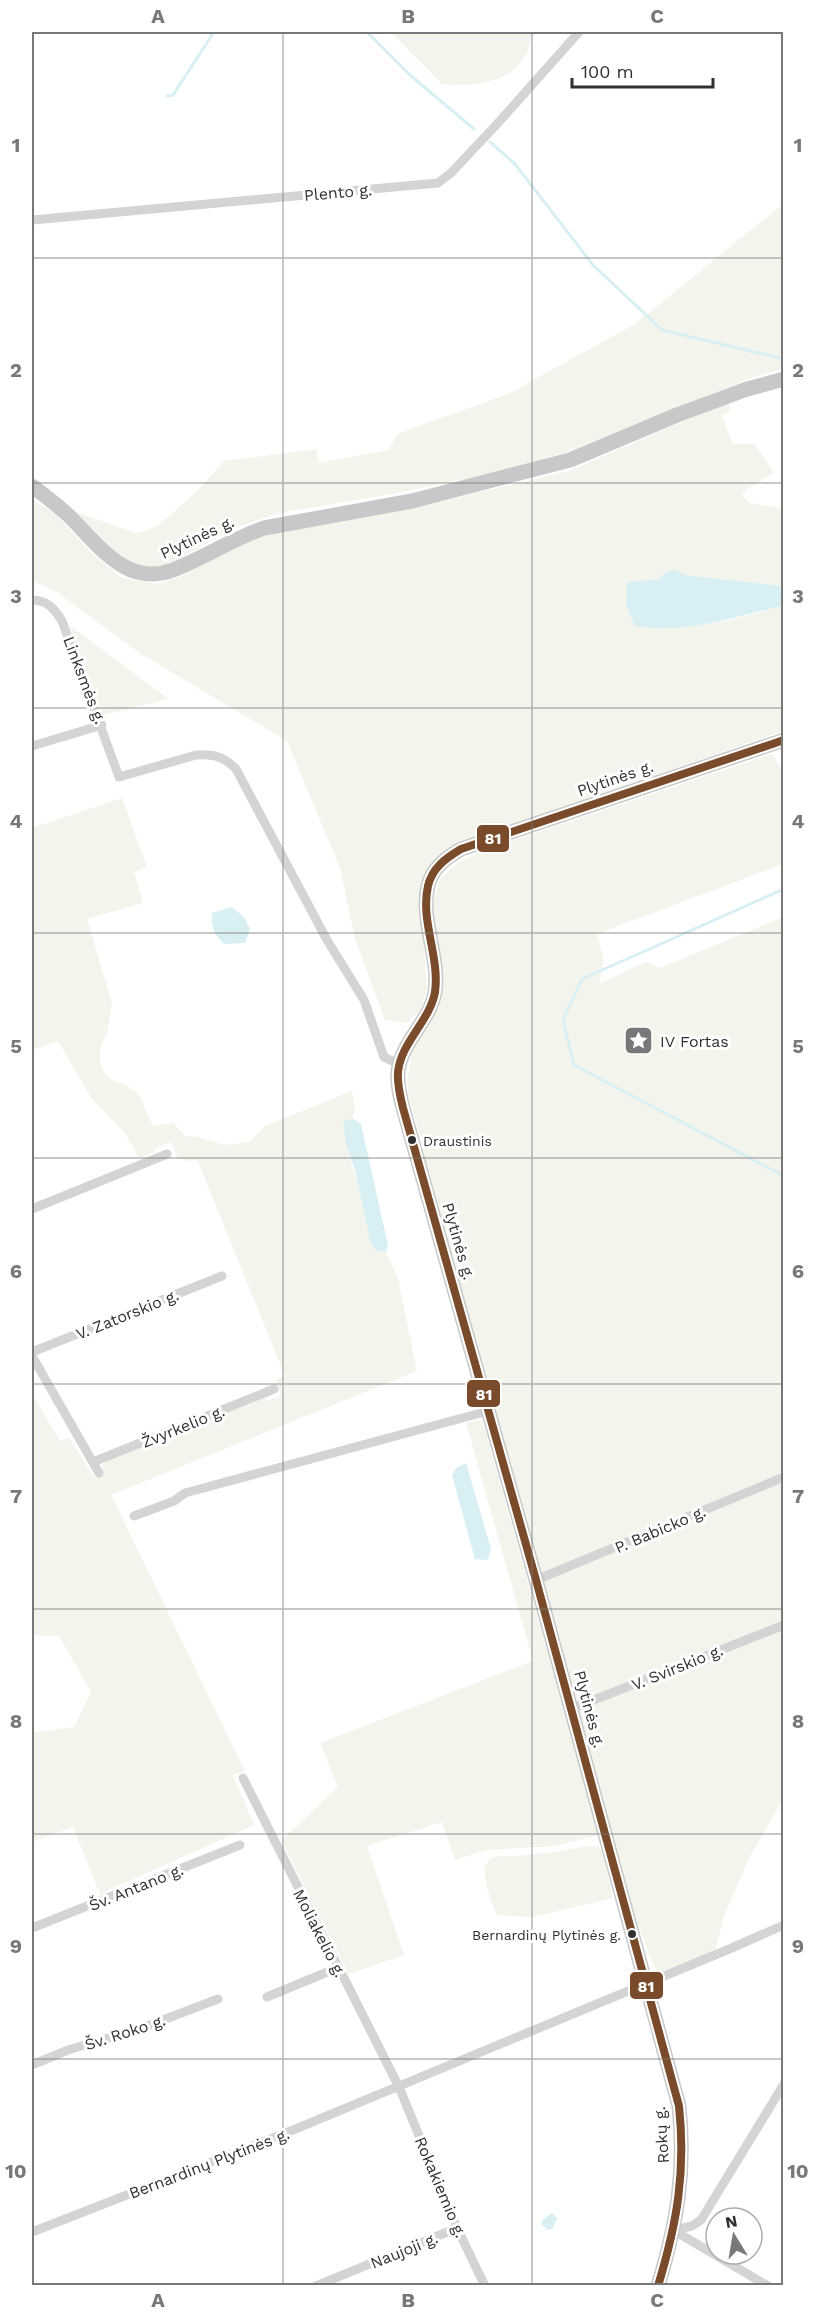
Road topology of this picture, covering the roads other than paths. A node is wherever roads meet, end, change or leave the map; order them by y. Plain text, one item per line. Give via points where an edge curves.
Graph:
1 (579, 32) edge
2 (32, 220) edge
3 (783, 379) edge
4 (32, 486) edge
5 (32, 600) edge
6 (102, 725) junction
7 (783, 740) edge
8 (32, 746) edge
9 (400, 1065) junction
10 (166, 1154) dead end
11 (32, 1209) edge
12 (222, 1275) dead end
13 (32, 1354) edge
14 (274, 1389) dead end
15 (488, 1411) junction
16 (93, 1462) junction
17 (99, 1473) dead end
18 (783, 1478) edge
19 (134, 1516) dead end
20 (536, 1580) junction
21 (783, 1625) edge
22 (572, 1709) junction
23 (243, 1778) dead end
24 (240, 1845) dead end
25 (783, 1925) edge
26 (32, 1928) edge
27 (337, 1968) junction
28 (646, 1984) junction
29 (267, 1997) dead end
30 (218, 1999) dead end
31 (32, 2065) edge
32 (783, 2084) edge
33 (399, 2087) junction
34 (457, 2228) junction
35 (673, 2230) junction
36 (32, 2232) edge
37 (316, 2286) edge
38 (485, 2286) edge
39 (658, 2286) edge
40 (768, 2286) edge

1 - 2 street, Plento g. via 438,183
3 - 4 main road, Plytinės g. via 677,415 570,460 412,501 264,528 164,573 142,574 124,569
5 - 6 street, Linksmės g. via 47,603 62,621
6 - 8 street
6 - 9 street, Linksmės g. via 119,777 196,755 217,755 231,765 244,781 327,940 364,1000 384,1057
7 - 9 main road, Plytinės g. via 461,849 443,861 433,874 427,896 435,976 433,999
9 - 15 main road, Plytinės g. via 403,1108
10 - 11 street
12 - 13 street, V. Zatorskio g.
13 - 16 street
14 - 16 street, Žvyrkelio g.
15 - 19 street via 184,1493 174,1501
15 - 20 main road, Plytinės g.
16 - 17 street
18 - 20 street, P. Babicko g.
20 - 22 main road, Plytinės g.
21 - 22 street, V. Svirskio g.
22 - 28 main road, Plytinės g.
23 - 27 street, Moliakelio g.
24 - 26 street, Šv. Antano g.
25 - 28 street, Bernardinų Plytinės g.
27 - 29 street
27 - 33 street, Moliakelio g.
28 - 33 street, Bernardinų Plytinės g.
28 - 35 main road, Rokų g. via 680,2116 683,2159
30 - 31 street, Šv. Roko g.
32 - 35 street via 701,2220
33 - 34 street, Rokakiemio g.
33 - 36 street, Bernardinų Plytinės g.
34 - 37 street, Naujoji g.
34 - 38 street, Rokakiemio g.
35 - 39 main road, Rokų g.
35 - 40 street

